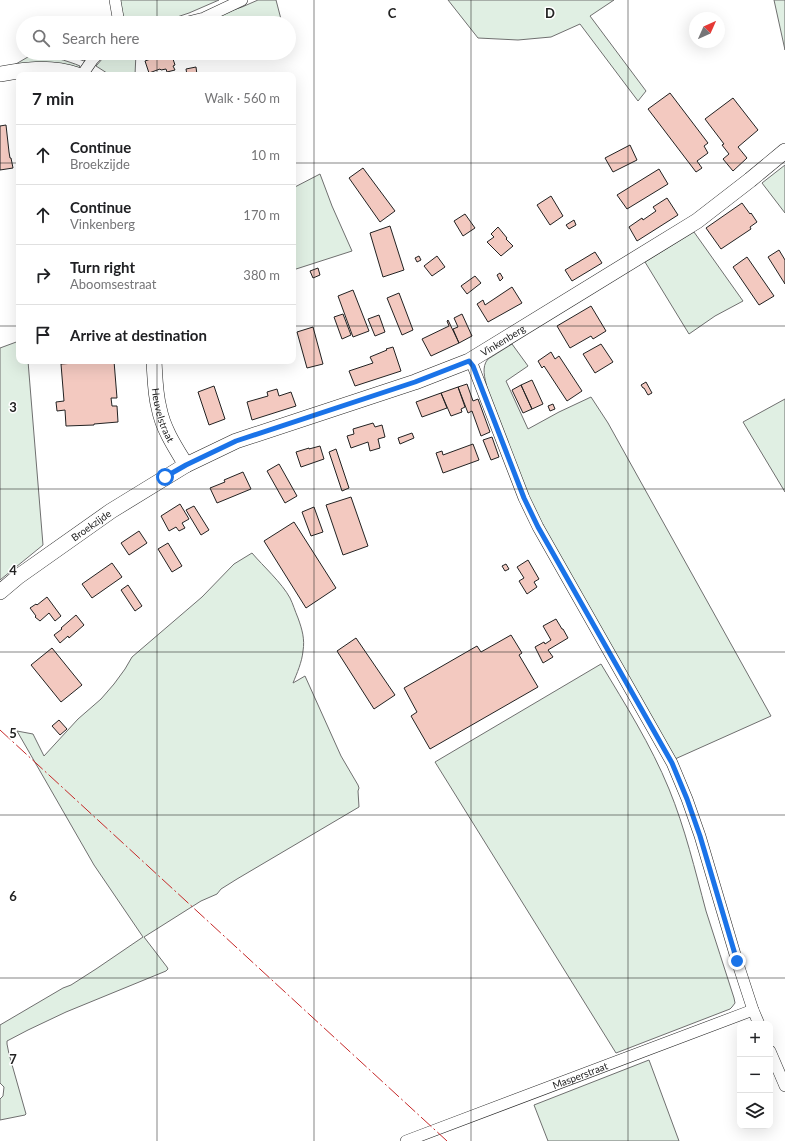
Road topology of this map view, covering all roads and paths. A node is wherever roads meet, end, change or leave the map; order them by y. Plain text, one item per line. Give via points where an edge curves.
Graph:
1 (115, 0) edge
2 (242, 0) edge
3 (118, 16) edge
4 (208, 16) edge
5 (92, 60) edge
6 (68, 72) edge
7 (84, 72) edge
8 (0, 74) edge
9 (785, 151) edge
10 (469, 361) junction
11 (154, 364) edge
12 (186, 465) junction
13 (0, 592) edge
14 (753, 1010) junction
15 (758, 1021) edge
16 (773, 1057) edge
17 (785, 1086) edge
18 (406, 1141) edge

1 - 3 street
2 - 4 street
5 - 7 street
6 - 8 street via 44,68
9 - 10 street, Vinkenberg via 697,221
10 - 12 street, Vinkenberg via 415,382 236,441
10 - 14 street via 528,506 542,534 672,763 700,836
11 - 12 street, Heuvelstraat via 159,408 165,427
12 - 13 street, Broekzijde via 111,511
14 - 15 street
14 - 18 street, Masperstraat
16 - 17 street

